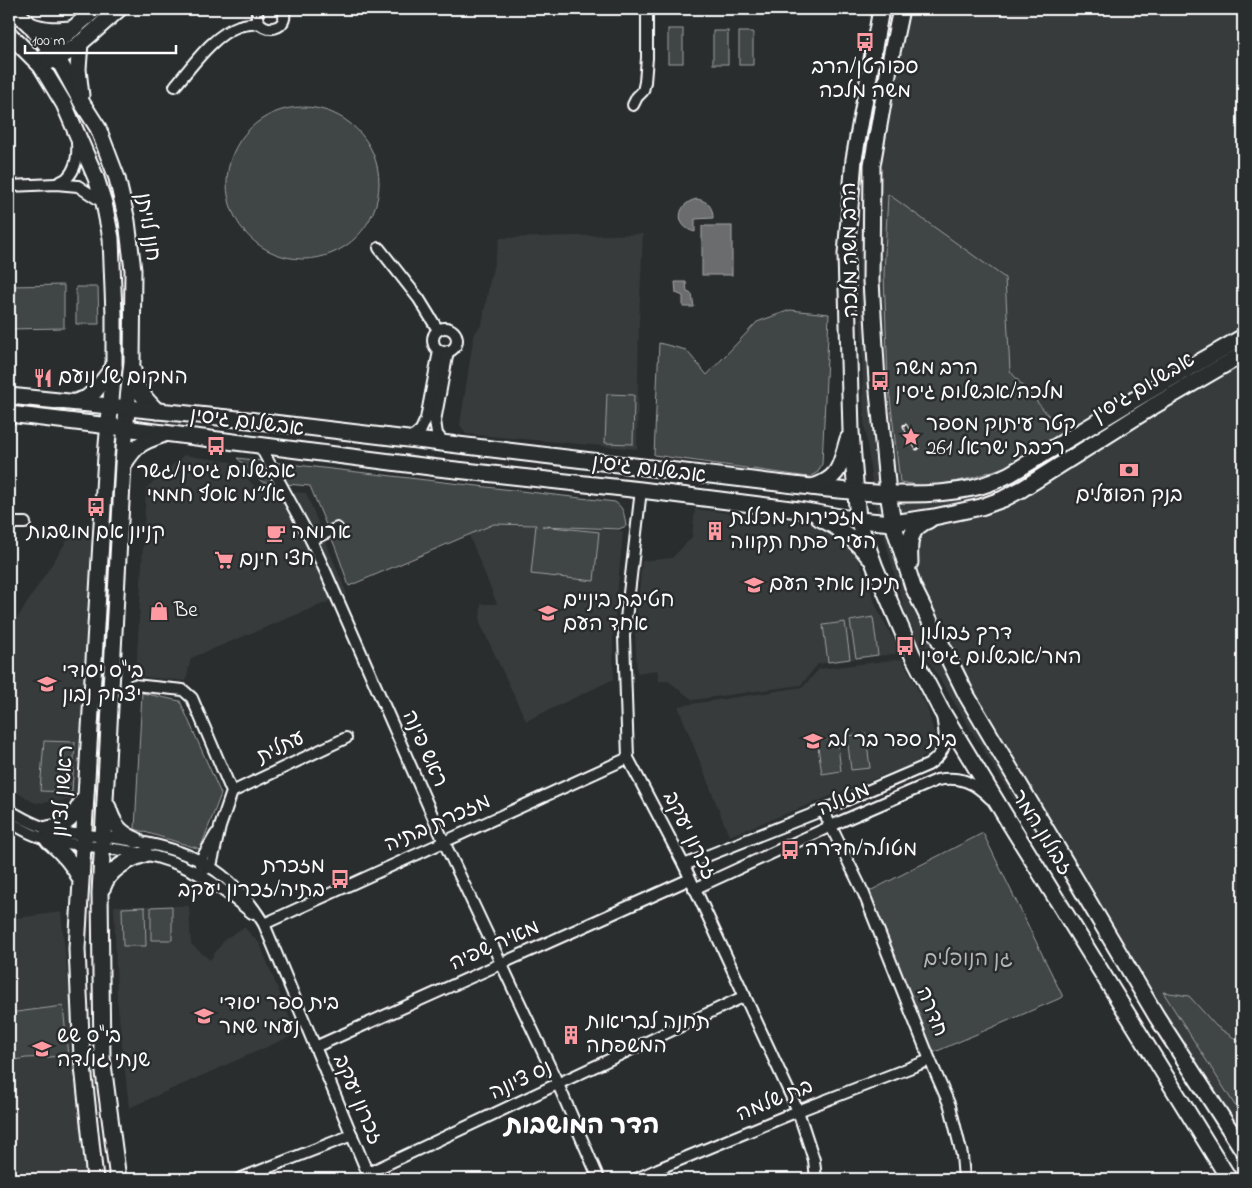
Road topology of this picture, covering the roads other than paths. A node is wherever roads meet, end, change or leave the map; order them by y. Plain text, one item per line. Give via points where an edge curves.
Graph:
1 (14, 9) edge
2 (96, 9) edge
3 (119, 9) edge
4 (258, 9) edge
5 (283, 9) edge
6 (646, 9) edge
7 (881, 9) edge
8 (901, 9) edge
9 (259, 22) junction
10 (30, 24) junction
11 (73, 28) junction
12 (9, 34) edge
13 (80, 43) junction
14 (54, 54) junction
15 (41, 66) junction
16 (175, 86) dead end
17 (82, 103) junction
18 (633, 105) dead end
19 (74, 126) junction
20 (56, 184) junction
21 (9, 186) edge
22 (104, 203) junction
23 (379, 248) dead end
24 (438, 330) junction
25 (1243, 338) edge
26 (444, 351) junction
27 (1243, 354) edge
28 (132, 362) junction
29 (114, 367) junction
30 (9, 396) edge
31 (73, 402) junction
32 (111, 406) junction
33 (127, 408) junction
34 (158, 411) junction
35 (9, 414) edge
36 (79, 422) junction
37 (109, 426) junction
38 (126, 429) junction
39 (851, 431) junction
40 (166, 434) junction
41 (410, 440) junction
42 (444, 444) junction
43 (260, 446) junction
44 (106, 456) junction
45 (123, 465) junction
46 (811, 488) junction
47 (641, 490) junction
48 (856, 492) junction
49 (888, 493) junction
50 (799, 510) junction
51 (934, 517) junction
52 (858, 520) junction
53 (9, 523) edge
54 (25, 523) dead end
55 (893, 523) junction
56 (337, 528) dead end
57 (311, 540) junction
58 (875, 567) junction
59 (913, 587) junction
60 (134, 685) dead end
61 (942, 710) junction
62 (346, 738) dead end
63 (628, 758) junction
64 (232, 792) junction
65 (85, 797) junction
66 (106, 800) junction
67 (9, 810) edge
68 (823, 810) junction
69 (1004, 814) junction
70 (9, 822) edge
71 (831, 826) junction
72 (220, 827) junction
73 (48, 834) junction
74 (82, 840) junction
75 (136, 840) junction
76 (104, 842) junction
77 (444, 842) junction
78 (145, 854) junction
79 (200, 861) junction
80 (684, 865) junction
81 (210, 866) junction
82 (198, 874) junction
83 (80, 878) junction
84 (690, 879) junction
85 (694, 890) junction
86 (100, 893) junction
87 (264, 924) junction
88 (501, 963) junction
89 (745, 996) junction
90 (315, 1047) junction
91 (930, 1060) junction
92 (558, 1084) junction
93 (798, 1111) junction
94 (1223, 1117) junction
95 (350, 1131) junction
96 (1243, 1135) edge
97 (1204, 1138) junction
98 (1243, 1150) edge
99 (369, 1176) edge
100 (95, 1179) edge
101 (118, 1179) edge
102 (239, 1179) edge
103 (599, 1179) edge
104 (636, 1179) edge
105 (816, 1179) edge
106 (964, 1179) edge
107 (1218, 1179) edge
108 (1229, 1179) edge

1 - 10 street, חנן לויתן
2 - 11 street
3 - 13 street
4 - 9 street
5 - 9 street via 284,20 278,27 268,28
6 - 18 street via 645,82
7 - 39 street, הרב משה מלכה via 854,159 846,254
8 - 49 street, הרב משה מלכה via 872,165 871,281 876,381
9 - 16 street via 239,26 222,35
10 - 11 street via 53,30
10 - 14 street, חנן לויתן
11 - 14 street
12 - 15 street, חנן לויתן
13 - 14 street
13 - 17 street via 78,70
14 - 15 street
14 - 17 street, חנן לויתן
15 - 19 street, חנן לויתן
17 - 28 street, חנן לויתן via 98,128 117,178 127,221 133,270
19 - 20 street via 78,154 75,166 67,178
19 - 22 street, חנן לויתן
20 - 21 street
20 - 22 street via 78,186
22 - 29 street, חנן לויתן via 113,270
23 - 24 street via 419,299
24 - 26 street via 432,341 436,348
24 - 26 street via 446,328 456,335 455,347
25 - 49 street, אבשלום גיסין via 1004,477 972,488
26 - 41 street via 426,419 421,430
26 - 42 street via 435,422 437,434
27 - 51 street, אבשלום גיסין via 1022,489 981,507
28 - 33 street, חנן לויתן
28 - 34 street via 142,395
29 - 31 street via 87,398
29 - 32 street, חנן לויתן
30 - 31 street, אבשלום גיסין
31 - 32 street, אבשלום גיסין
32 - 33 street, אבשלום גיסין
32 - 37 street, ראשון לציון
33 - 34 street, אבשלום גיסין
33 - 38 street, חנן לויתן
34 - 41 street, אבשלום גיסין
35 - 36 street, אבשלום גיסין
36 - 37 street, אבשלום גיסין
36 - 44 street via 95,435
37 - 38 street, אבשלום גיסין
37 - 44 street, ראשון לציון
38 - 40 street, אבשלום גיסין
38 - 45 street, ראשון לציון
39 - 46 street via 834,476
39 - 48 street, הרב משה מלכה
40 - 43 street, אבשלום גיסין
40 - 45 street via 142,443
41 - 42 street, אבשלום גיסין
42 - 46 street, אבשלום גיסין
43 - 47 street, אבשלום גיסין
43 - 57 street, ראש פינה
44 - 65 street, ראשון לציון
45 - 66 street, ראשון לציון
46 - 48 street, אבשלום גיסין
47 - 50 street, אבשלום גיסין
47 - 63 street, זכרון יעקב via 624,636
48 - 49 street, אבשלום גיסין
48 - 52 street, זבולון המר
49 - 55 street, זבולון המר
50 - 52 street, אבשלום גיסין
50 - 58 street via 836,527 862,549
51 - 55 street, אבשלום גיסין
51 - 59 street via 922,522 910,538
52 - 55 street, אבשלום גיסין
52 - 58 street, זבולון המר
53 - 54 street
55 - 59 street, זבולון המר
56 - 57 street
57 - 77 street, ראש פינה
58 - 61 street, זבולון המר via 912,654
59 - 94 street, זבולון המר via 967,696 1157,1018
60 - 64 street via 183,690 192,698
61 - 68 street, מטולה via 945,742 936,759
61 - 69 street, זבולון המר
62 - 64 street, עתלית
63 - 77 street, מזכרת בתיה
63 - 80 street, זכרון יעקב
64 - 72 street
65 - 73 street via 69,821
65 - 74 street, ראשון לציון
66 - 75 street via 120,832
66 - 76 street, ראשון לציון
67 - 73 street, זכרון יעקב
68 - 71 street, חדרה
68 - 80 street, מטולה
69 - 71 street, מטולה via 983,792 967,782 946,778
69 - 97 street, זבולון המר
70 - 73 street, זכרון יעקב via 29,833
71 - 85 street, מטולה
71 - 91 street, חדרה via 864,894
72 - 79 street
72 - 81 street
73 - 74 street, זכרון יעקב via 60,832
73 - 83 street
74 - 76 street, זכרון יעקב
74 - 83 street, ראשון לציון
75 - 76 street, זכרון יעקב
75 - 79 street, זכרון יעקב
76 - 78 street, זכרון יעקב
76 - 86 street, ראשון לציון
77 - 87 street, מזכרת בתיה
77 - 88 street, ראש פינה
78 - 82 street, זכרון יעקב via 171,861
78 - 86 street via 110,873
79 - 81 street, זכרון יעקב
79 - 82 street
80 - 84 street, זכרון יעקב
81 - 82 street
81 - 87 street, זכרון יעקב via 241,893
82 - 87 street, זכרון יעקב
83 - 100 street, ראשון לציון via 77,949 82,1057
84 - 85 street, זכרון יעקב
84 - 88 street, מאיר שפיה
85 - 89 street, זכרון יעקב
86 - 101 street, ראשון לציון via 102,1057
87 - 90 street, זכרון יעקב
88 - 90 street, מאיר שפיה
88 - 92 street, ראש פינה
89 - 92 street, נס ציונה
89 - 93 street, זכרון יעקב
90 - 95 street, זכרון יעקב
91 - 93 street, בת שלמה
91 - 106 street, חדרה via 950,1106 962,1155
92 - 99 street, נס ציונה
92 - 103 street, ראש פינה
93 - 104 street, בת שלמה
93 - 105 street, זכרון יעקב via 814,1160
94 - 96 street
94 - 98 street, זבולון המר
95 - 99 street, זכרון יעקב
95 - 102 street
97 - 107 street
97 - 108 street, זבולון המר

